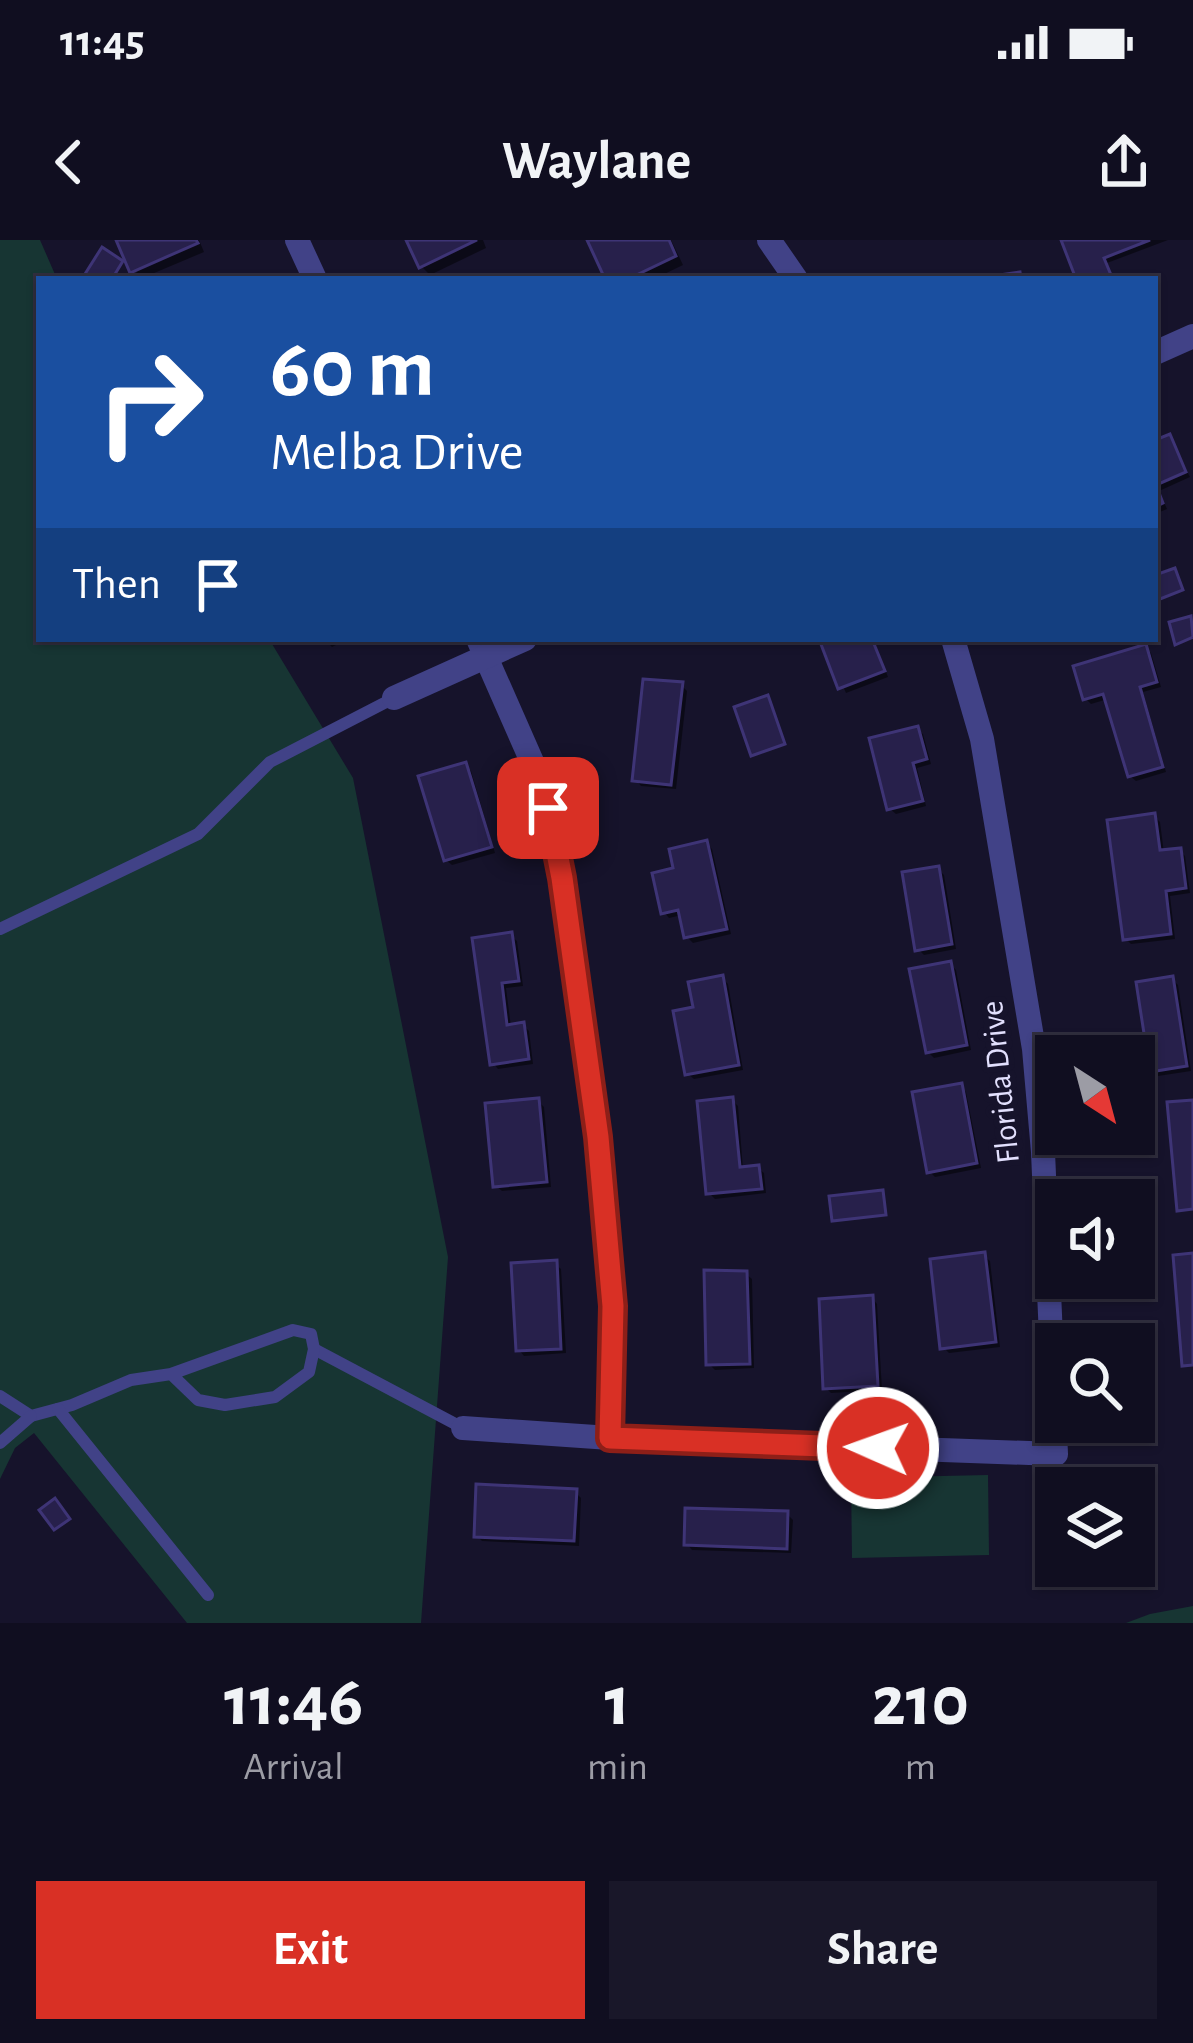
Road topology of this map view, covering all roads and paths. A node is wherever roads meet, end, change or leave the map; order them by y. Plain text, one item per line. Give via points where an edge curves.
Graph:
1 (297, 240) edge
2 (769, 240) edge
3 (314, 276) edge
4 (794, 276) edge
5 (1193, 336) edge
6 (1158, 352) edge
7 (954, 642) edge
8 (482, 648) edge
9 (394, 698) joint
10 (0, 929) edge
11 (314, 1348) junction
12 (172, 1374) junction
13 (0, 1396) edge
14 (58, 1408) junction
15 (31, 1416) junction
16 (463, 1428) joint
17 (610, 1438) junction
18 (0, 1443) edge
19 (208, 1595) dead end

1 - 3 street
2 - 4 street
5 - 6 street
7 - 17 street, Florida Drive via 986,759 1034,1048 1056,1454
8 - 9 street
8 - 17 street via 537,773 562,878 613,1306
9 - 10 lane via 270,762 198,834
11 - 12 lane via 311,1334 293,1330
11 - 12 lane via 309,1372 275,1397 226,1406 198,1400
11 - 16 lane
12 - 14 lane via 130,1380
13 - 15 lane
14 - 15 lane
14 - 19 lane
15 - 18 lane
16 - 17 street

